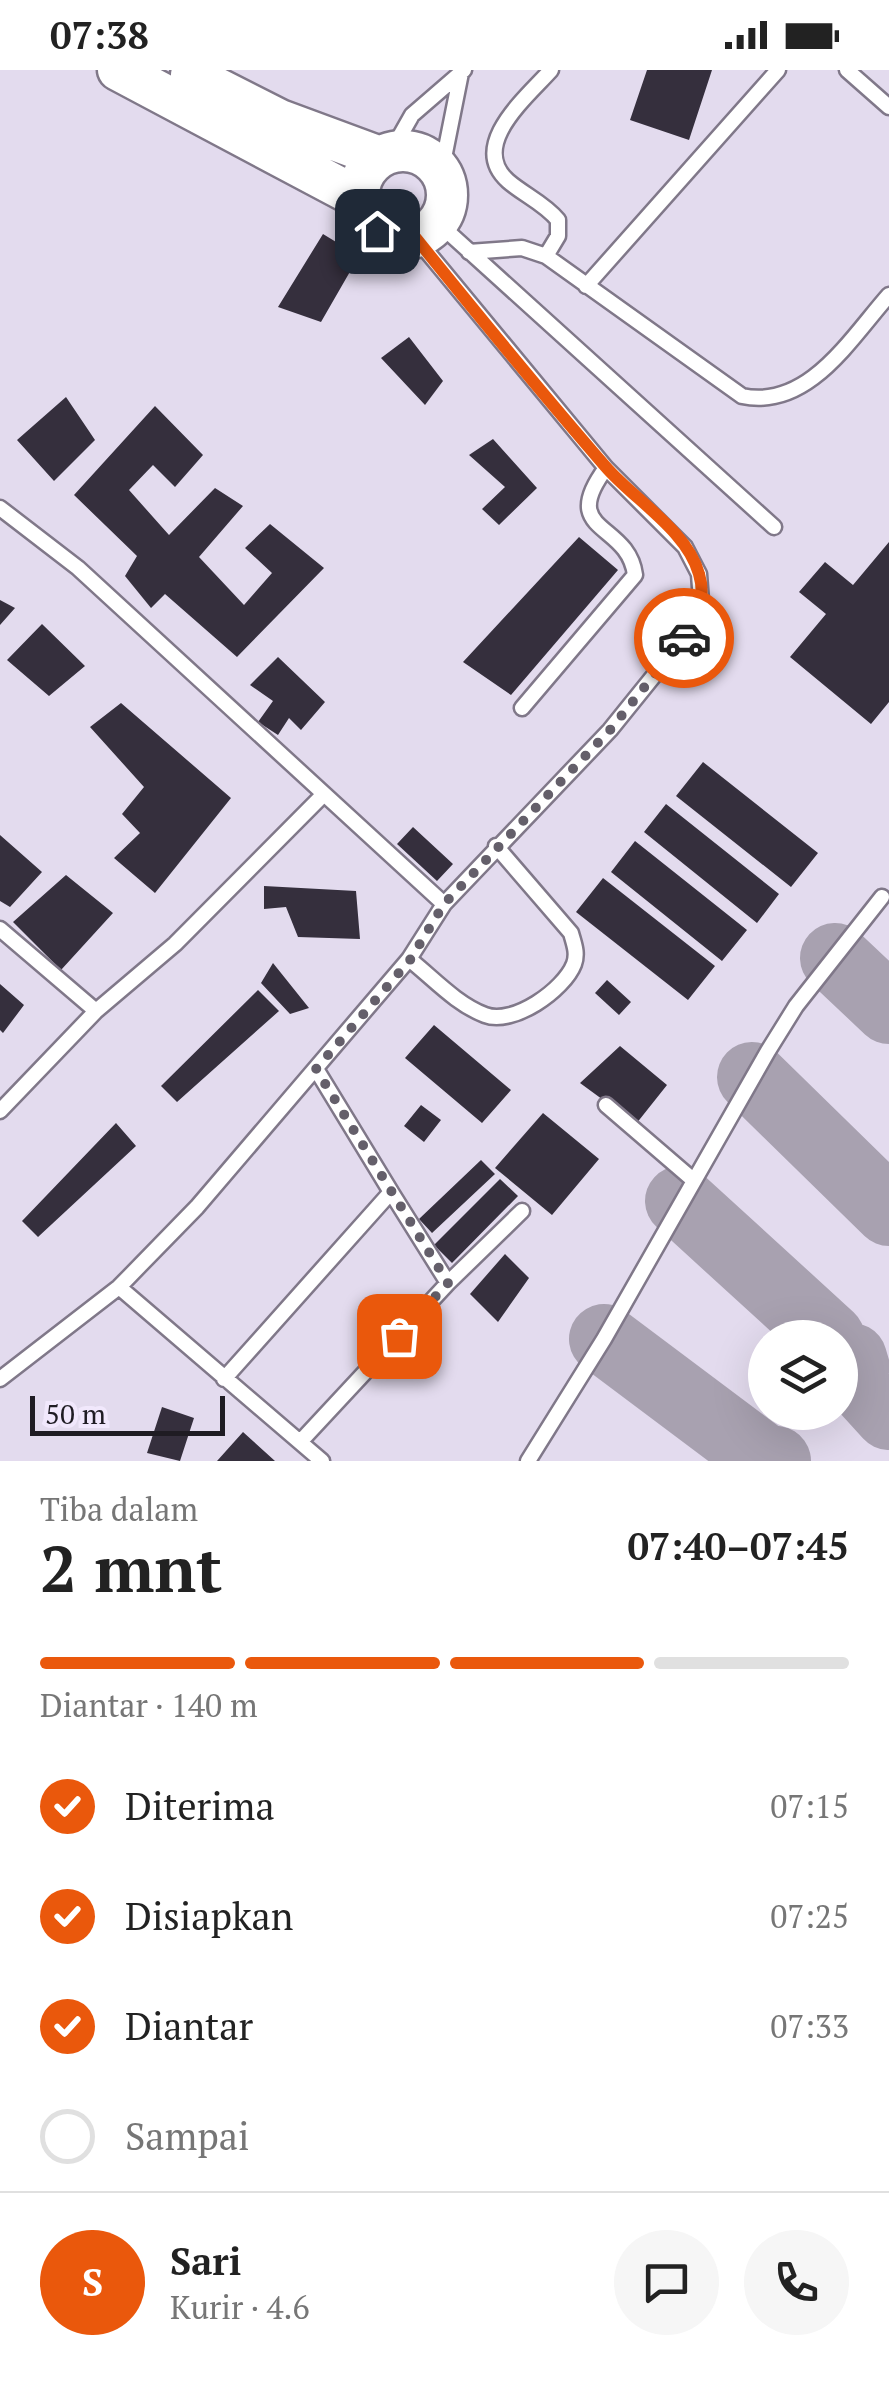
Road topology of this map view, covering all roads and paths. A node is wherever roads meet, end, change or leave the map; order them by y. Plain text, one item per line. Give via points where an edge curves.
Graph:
1 (118, 70) edge
2 (181, 70) edge
3 (551, 70) edge
4 (778, 70) edge
5 (847, 70) edge
6 (462, 71) edge
7 (889, 108) edge
8 (385, 155) junction
9 (442, 173) junction
10 (358, 198) junction
11 (426, 230) junction
12 (469, 252) junction
13 (546, 256) junction
14 (586, 286) junction
15 (889, 295) edge
16 (606, 468) junction
17 (0, 508) edge
18 (774, 527) dead end
19 (522, 708) dead end
20 (323, 795) junction
21 (496, 846) junction
22 (887, 896) edge
23 (444, 904) junction
24 (0, 929) edge
25 (410, 960) junction
26 (96, 1011) junction
27 (316, 1069) junction
28 (606, 1106) dead end
29 (0, 1111) edge
30 (692, 1178) junction
31 (391, 1192) junction
32 (522, 1211) dead end
33 (448, 1283) junction
34 (119, 1287) junction
35 (224, 1379) junction
36 (0, 1380) edge
37 (301, 1441) junction
38 (322, 1461) edge
39 (528, 1461) edge

1 - 10 street
2 - 8 street via 280,120
3 - 13 lane via 512,115 492,155 506,179 558,220 558,236
4 - 14 lane
5 - 7 lane
6 - 8 lane via 412,115
6 - 9 lane
8 - 9 street via 417,153
8 - 10 street via 363,174
9 - 11 street via 445,208
10 - 11 street via 377,231 395,238
11 - 12 lane
11 - 16 lane
12 - 13 lane via 522,248
12 - 18 lane
13 - 14 lane
14 - 15 lane via 742,396 763,400 784,397 820,373
16 - 19 lane via 586,496 586,509 631,560 635,575
16 - 21 lane via 685,547 699,574 702,602 694,626 640,695
17 - 20 lane via 78,568
20 - 23 lane
20 - 26 lane via 174,944
21 - 23 lane
21 - 25 lane via 571,933 573,967 527,1008 503,1018 459,1000
22 - 30 lane via 796,1006
23 - 25 lane
24 - 26 lane
25 - 27 lane
26 - 29 lane
27 - 31 lane
27 - 34 lane
28 - 30 lane
30 - 39 lane
31 - 33 lane
31 - 35 lane
32 - 33 lane
33 - 37 lane
34 - 35 lane
34 - 36 lane
35 - 37 lane
37 - 38 lane

